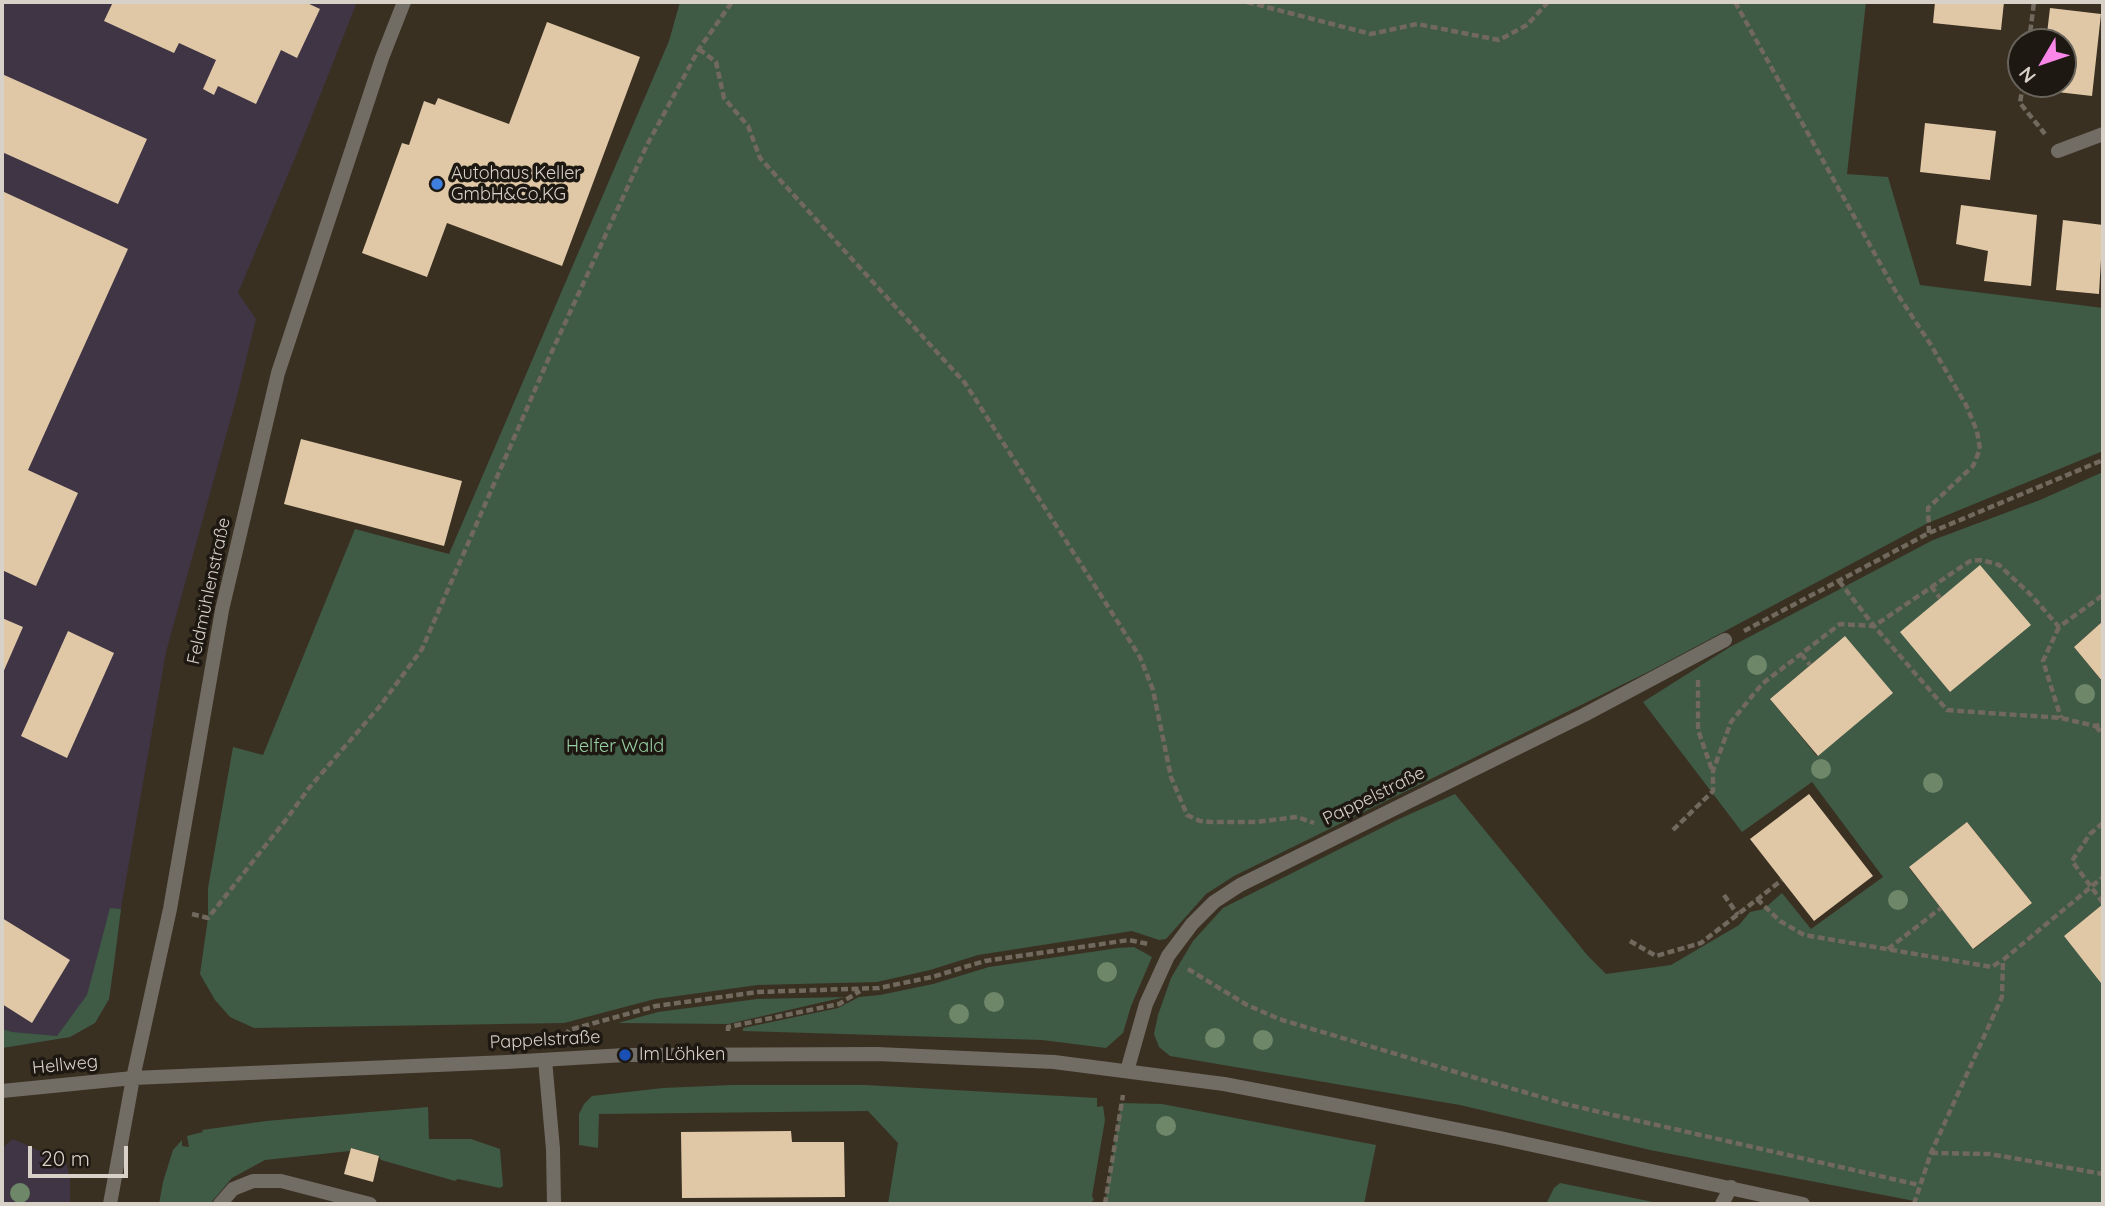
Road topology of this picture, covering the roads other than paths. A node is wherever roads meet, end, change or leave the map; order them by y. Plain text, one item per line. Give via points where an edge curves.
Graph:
1 (404, 2) edge
2 (2103, 134) edge
3 (2058, 150) road end
4 (1725, 640) road end
5 (545, 1060) junction
6 (1127, 1071) junction
7 (133, 1078) junction
8 (2, 1091) edge
9 (1731, 1187) junction
10 (110, 1204) edge
11 (220, 1204) edge
12 (370, 1204) edge
13 (554, 1204) edge
14 (1722, 1204) edge
15 (1803, 1204) edge

1 - 7 street, Feldmühlenstraße via 278,373 222,610 170,909
2 - 3 street
4 - 6 street, Pappelstraße via 1214,902 1168,956 1146,1004
5 - 6 street, Pappelstraße via 625,1055 877,1054 1054,1062
5 - 7 street, Pappelstraße
5 - 13 street
6 - 9 street, Pappelstraße via 1334,1105
7 - 8 street, Hellweg
7 - 10 street, Feldmühlenstraße
9 - 14 street
9 - 15 street, Pappelstraße
11 - 12 street via 233,1189 253,1181 281,1181

